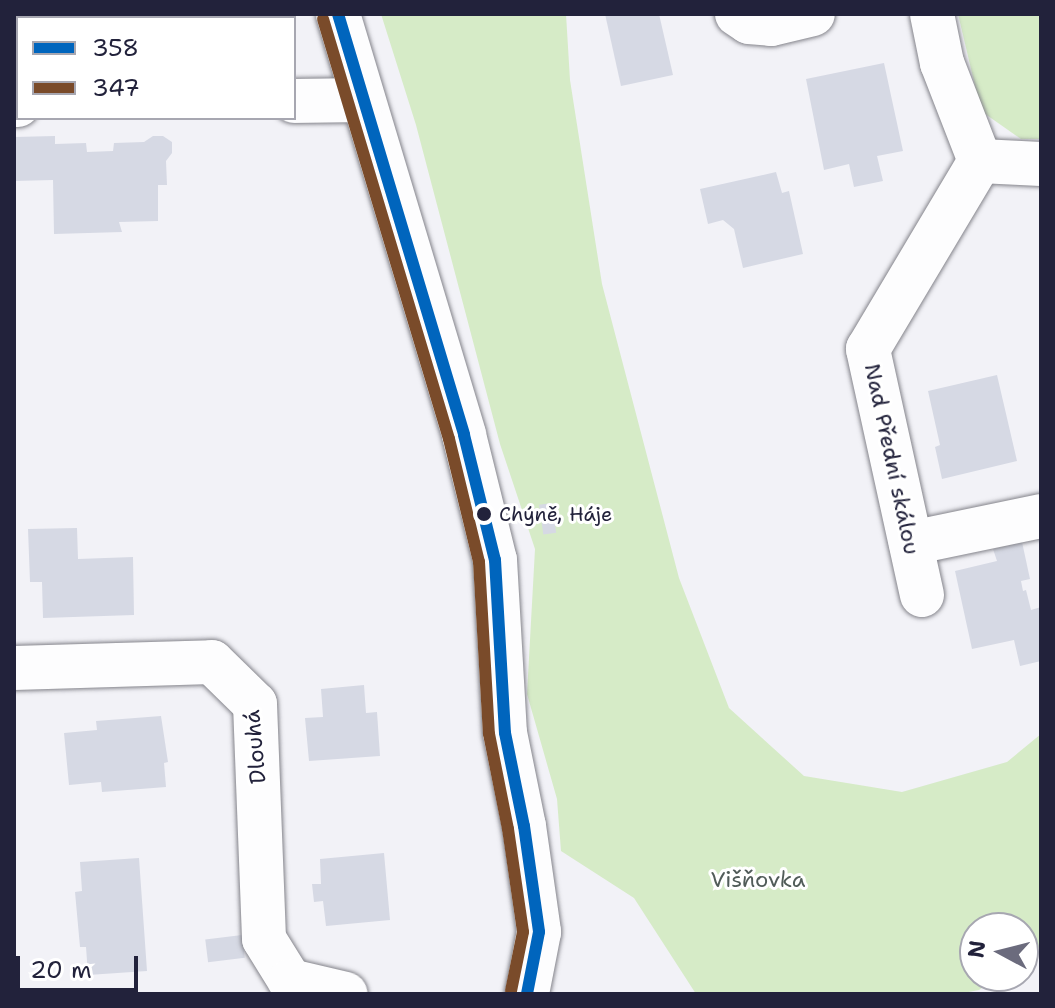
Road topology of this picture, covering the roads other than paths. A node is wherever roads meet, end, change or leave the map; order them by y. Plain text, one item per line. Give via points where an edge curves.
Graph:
1 (338, 14) edge
2 (737, 14) edge
3 (813, 14) edge
4 (932, 14) edge
5 (363, 100) junction
6 (296, 101) edge
7 (980, 161) junction
8 (1041, 164) edge
9 (1041, 516) edge
10 (911, 543) junction
11 (922, 595) dead end
12 (14, 668) edge
13 (529, 993) edge
14 (346, 994) edge

1 - 5 street
2 - 3 street via 749,22 771,24
4 - 7 street via 942,63
5 - 6 street
5 - 13 street via 464,435 495,560 505,733 539,932
7 - 8 street
7 - 10 street, Nad Přední skálou via 868,349
9 - 10 street
10 - 11 street, Nad Přední skálou
12 - 14 street, Dlouhá via 212,662 255,704 264,939 290,981

